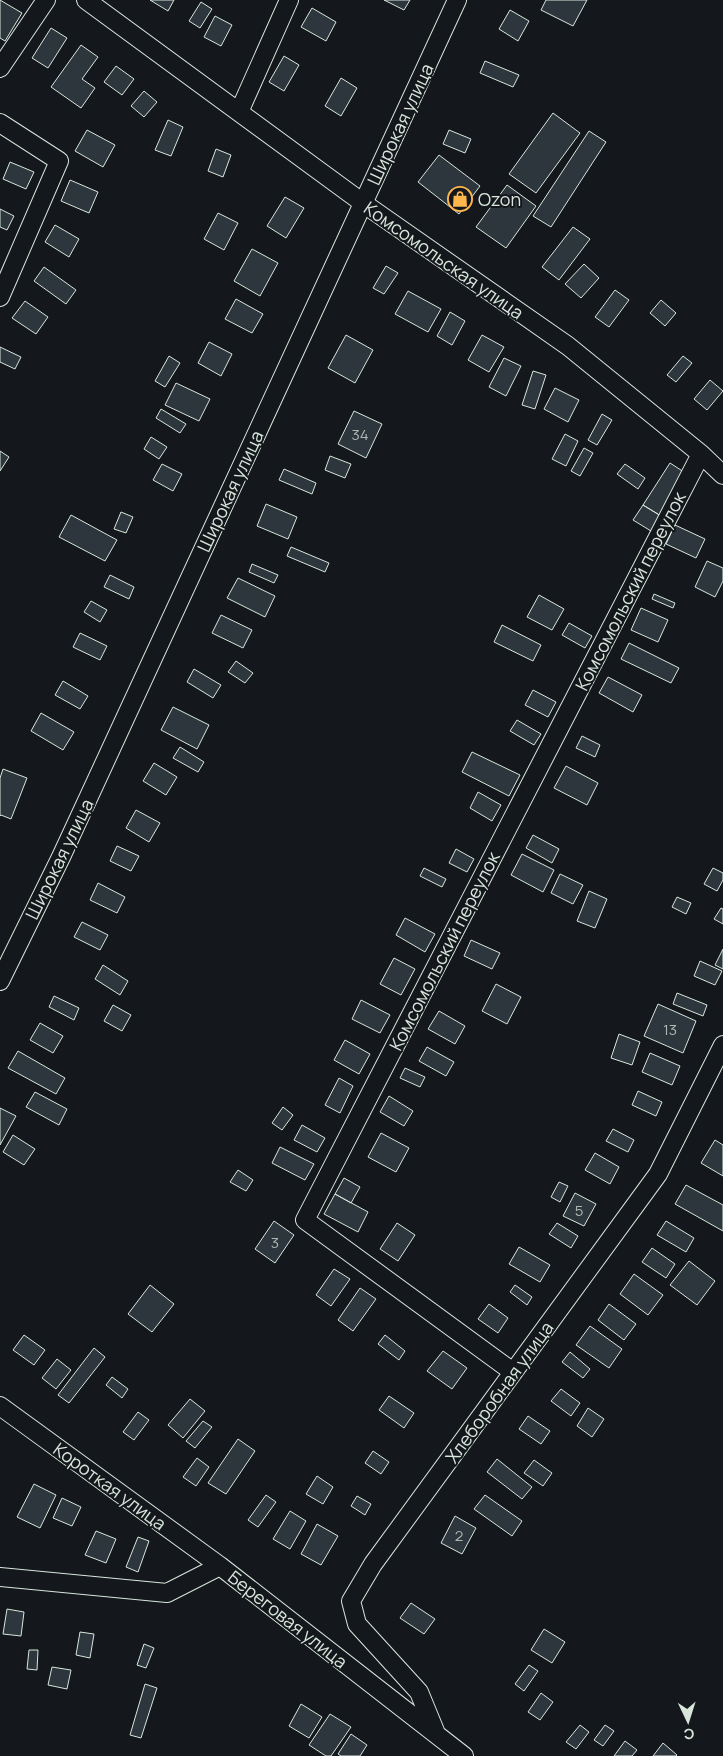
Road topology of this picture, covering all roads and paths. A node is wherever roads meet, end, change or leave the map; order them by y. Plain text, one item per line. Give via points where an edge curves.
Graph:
1 (46, 0) edge
2 (86, 0) edge
3 (289, 0) edge
4 (456, 0) edge
5 (0, 68) edge
6 (239, 112) junction
7 (0, 123) edge
8 (363, 203) junction
9 (0, 297) edge
10 (701, 454) junction
11 (723, 475) edge
12 (0, 981) edge
13 (723, 1044) edge
14 (513, 1372) junction
15 (0, 1406) edge
16 (220, 1566) junction
17 (0, 1577) edge
18 (435, 1732) junction
19 (464, 1756) edge

1 - 5 street
2 - 6 street, Комсомольская улица
3 - 6 street
4 - 8 street, Широкая улица
6 - 8 street, Комсомольская улица
7 - 9 street via 59,161
8 - 10 street, Комсомольская улица via 568,346
8 - 12 street, Широкая улица via 65,848
10 - 11 street, Комсомольская улица
10 - 14 street, Комсомольский переулок via 305,1220
13 - 14 street, Хлеборобная улица via 658,1174
14 - 18 street, Хлеборобная улица via 374,1564 351,1601 357,1624 420,1692
15 - 16 street, Короткая улица
16 - 17 street, Береговая улица via 167,1593
16 - 18 street, Береговая улица
18 - 19 street, Береговая улица

